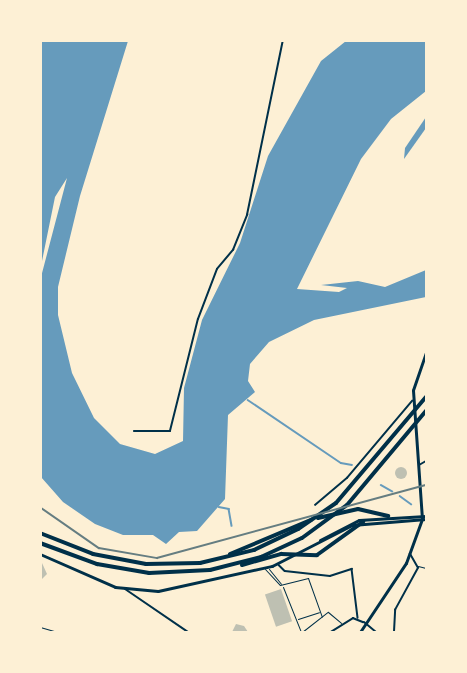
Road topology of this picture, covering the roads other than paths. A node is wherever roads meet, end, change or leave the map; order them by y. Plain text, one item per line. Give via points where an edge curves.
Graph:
1 (283, 40) edge
2 (426, 353) edge
3 (426, 398) edge
4 (413, 401) junction
5 (426, 411) edge
6 (134, 431) dead end
7 (426, 461) edge
8 (420, 465) junction
9 (315, 504) dead end
10 (388, 516) junction
11 (424, 518) edge
12 (363, 522) junction
13 (40, 533) edge
14 (319, 541) junction
15 (40, 543) edge
16 (40, 554) edge
17 (410, 554) junction
18 (177, 564) junction
19 (278, 564) junction
20 (418, 566) junction
21 (267, 568) junction
22 (426, 568) edge
23 (217, 569) junction
24 (282, 585) junction
25 (125, 589) junction
26 (320, 612) junction
27 (322, 617) junction
28 (358, 618) junction
29 (296, 620) junction
30 (364, 622) junction
31 (342, 625) junction
32 (188, 633) edge
33 (301, 633) edge
34 (331, 633) edge
35 (360, 633) edge
36 (376, 633) edge
37 (394, 633) edge

1 - 6 street via 247,215 233,250 217,268 198,319 170,430
2 - 4 main road via 415,376
3 - 18 highway via 342,498 298,529 233,556
4 - 8 main road
4 - 9 street via 347,478
5 - 23 highway via 353,499 324,523 275,551
7 - 8 street
8 - 11 main road
10 - 11 main road
10 - 14 main road via 350,523
10 - 18 highway via 343,512 290,526 231,554
11 - 12 main road
11 - 17 main road
12 - 14 main road
12 - 23 highway via 323,552 306,556 285,554
13 - 18 highway via 111,559
14 - 19 main road
15 - 23 highway via 127,571
16 - 25 main road
17 - 20 street
17 - 30 main road
19 - 21 main road
19 - 28 street via 288,572 337,576 352,569
20 - 22 lane
20 - 37 street via 395,610
21 - 24 lane via 270,580
21 - 25 main road via 164,590
24 - 26 lane via 308,578
24 - 29 lane
25 - 32 street
26 - 27 lane
26 - 29 lane
27 - 31 lane via 333,612
27 - 33 lane
28 - 30 street
28 - 31 street
29 - 33 lane
30 - 35 main road
30 - 36 street
31 - 34 street

